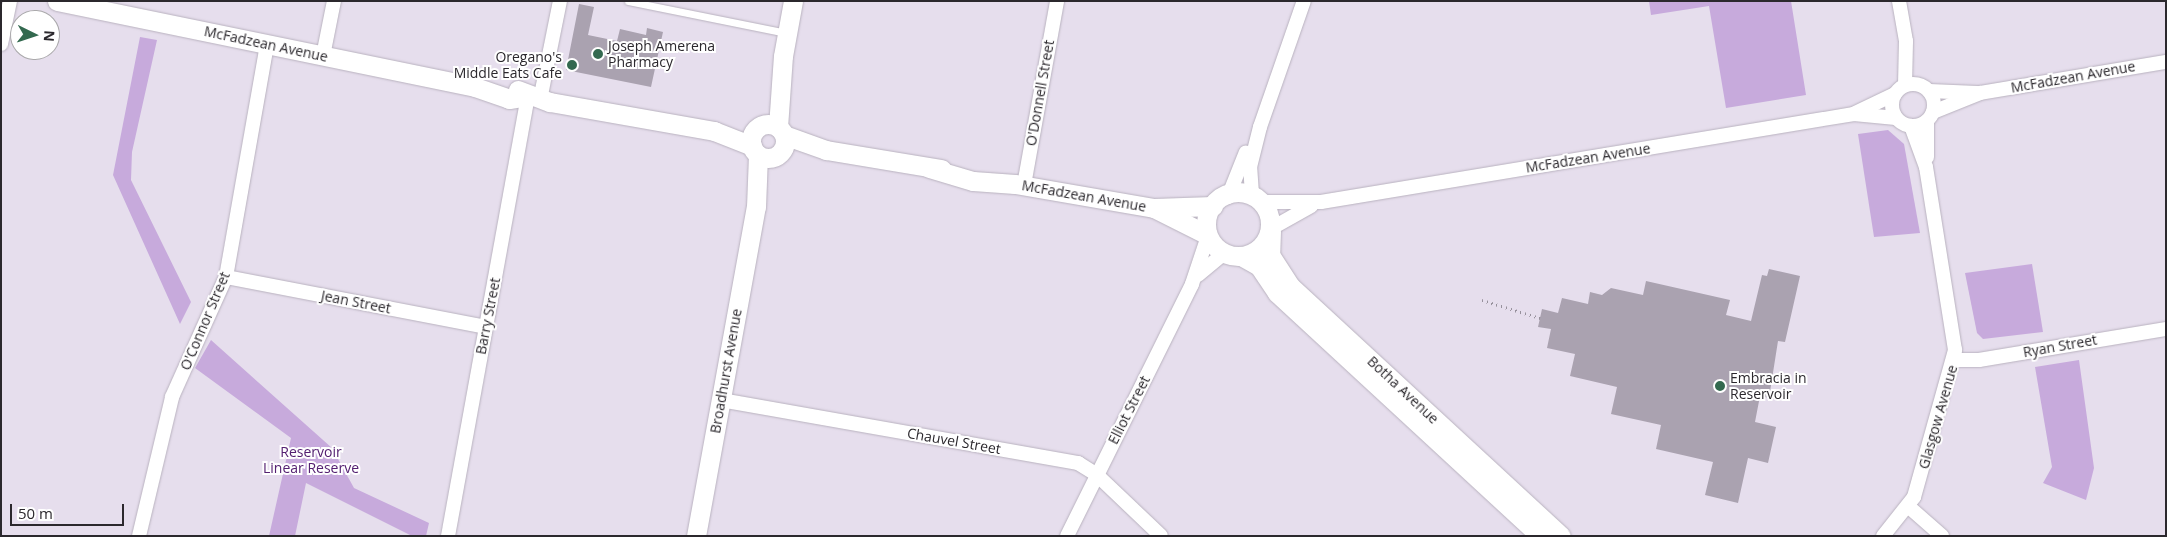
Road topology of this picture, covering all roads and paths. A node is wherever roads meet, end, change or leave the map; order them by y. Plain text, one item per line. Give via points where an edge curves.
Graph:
1 (10, 1) edge
2 (57, 1) edge
3 (334, 1) edge
4 (560, 1) edge
5 (628, 1) edge
6 (793, 1) edge
7 (1057, 1) edge
8 (1304, 1) edge
9 (1900, 1) edge
10 (787, 33) junction
11 (1906, 41) junction
12 (1, 44) edge
13 (267, 44) junction
14 (323, 56) junction
15 (2166, 62) edge
16 (1925, 88) junction
17 (1900, 89) junction
18 (1980, 93) junction
19 (534, 98) junction
20 (1854, 114) junction
21 (1930, 116) junction
22 (1896, 118) junction
23 (1911, 126) junction
24 (1260, 127) junction
25 (768, 141) junction
26 (1926, 168) junction
27 (1019, 184) junction
28 (1258, 198) junction
29 (1221, 201) junction
30 (1321, 202) junction
31 (1154, 208) junction
32 (1271, 229) junction
33 (1206, 236) junction
34 (1232, 255) junction
35 (226, 276) junction
36 (1192, 284) junction
37 (1482, 300) dead end
38 (1540, 318) dead end
39 (485, 327) junction
40 (2166, 329) edge
41 (1955, 360) junction
42 (1361, 361) junction
43 (721, 400) junction
44 (1097, 474) junction
45 (1909, 507) junction
46 (139, 536) edge
47 (448, 536) edge
48 (696, 536) edge
49 (1067, 536) edge
50 (1161, 536) edge
51 (1540, 536) edge
52 (1561, 536) edge
53 (1883, 536) edge
54 (1942, 536) edge

1 - 12 street
2 - 13 street, McFadzean Avenue
3 - 14 street
4 - 19 street, Barry Street
5 - 10 lane
6 - 10 street, Broadhurst Avenue
7 - 27 street, O'Donnell Street
8 - 24 street
9 - 11 street
10 - 25 street, Broadhurst Avenue
11 - 16 street
11 - 17 street
13 - 14 street, McFadzean Avenue
13 - 35 street, O'Connor Street
14 - 19 street, McFadzean Avenue via 475,87 509,99
15 - 18 street, McFadzean Avenue
16 - 17 street
16 - 18 street, McFadzean Avenue
16 - 21 street
17 - 20 street, McFadzean Avenue
17 - 22 street via 1892,106
18 - 21 street, McFadzean Avenue
19 - 25 street, McFadzean Avenue
19 - 39 street, Barry Street
20 - 22 street, McFadzean Avenue
20 - 30 street, McFadzean Avenue
21 - 23 street
21 - 26 street, Glasgow Avenue
22 - 23 street
23 - 26 street, Glasgow Avenue
24 - 28 street via 1250,168
24 - 29 street
25 - 27 street, McFadzean Avenue via 930,168 973,181
25 - 43 street, Broadhurst Avenue
26 - 41 street, Glasgow Avenue
27 - 31 street, McFadzean Avenue
28 - 29 street
28 - 30 street, McFadzean Avenue
28 - 32 street
29 - 31 street, McFadzean Avenue
29 - 33 street
30 - 32 street, McFadzean Avenue
31 - 33 street, McFadzean Avenue
32 - 34 street via 1254,249
32 - 42 street, Botha Avenue via 1270,255 1280,272
33 - 34 street
33 - 36 street, Elliot Street
34 - 36 street, Elliot Street
34 - 42 street, Botha Avenue via 1259,266 1277,293
35 - 39 street, Jean Street
35 - 46 street, O'Connor Street via 172,397
36 - 44 street, Elliot Street
37 - 38 path
39 - 47 street, Barry Street
40 - 41 street, Ryan Street via 1979,360
41 - 45 street, Glasgow Avenue
42 - 51 street, Botha Avenue
42 - 52 street, Botha Avenue
43 - 44 street, Chauvel Street via 1078,463
43 - 48 street, Broadhurst Avenue
44 - 49 street, Elliot Street
44 - 50 street, Chauvel Street
45 - 53 street, Glasgow Avenue
45 - 54 street

